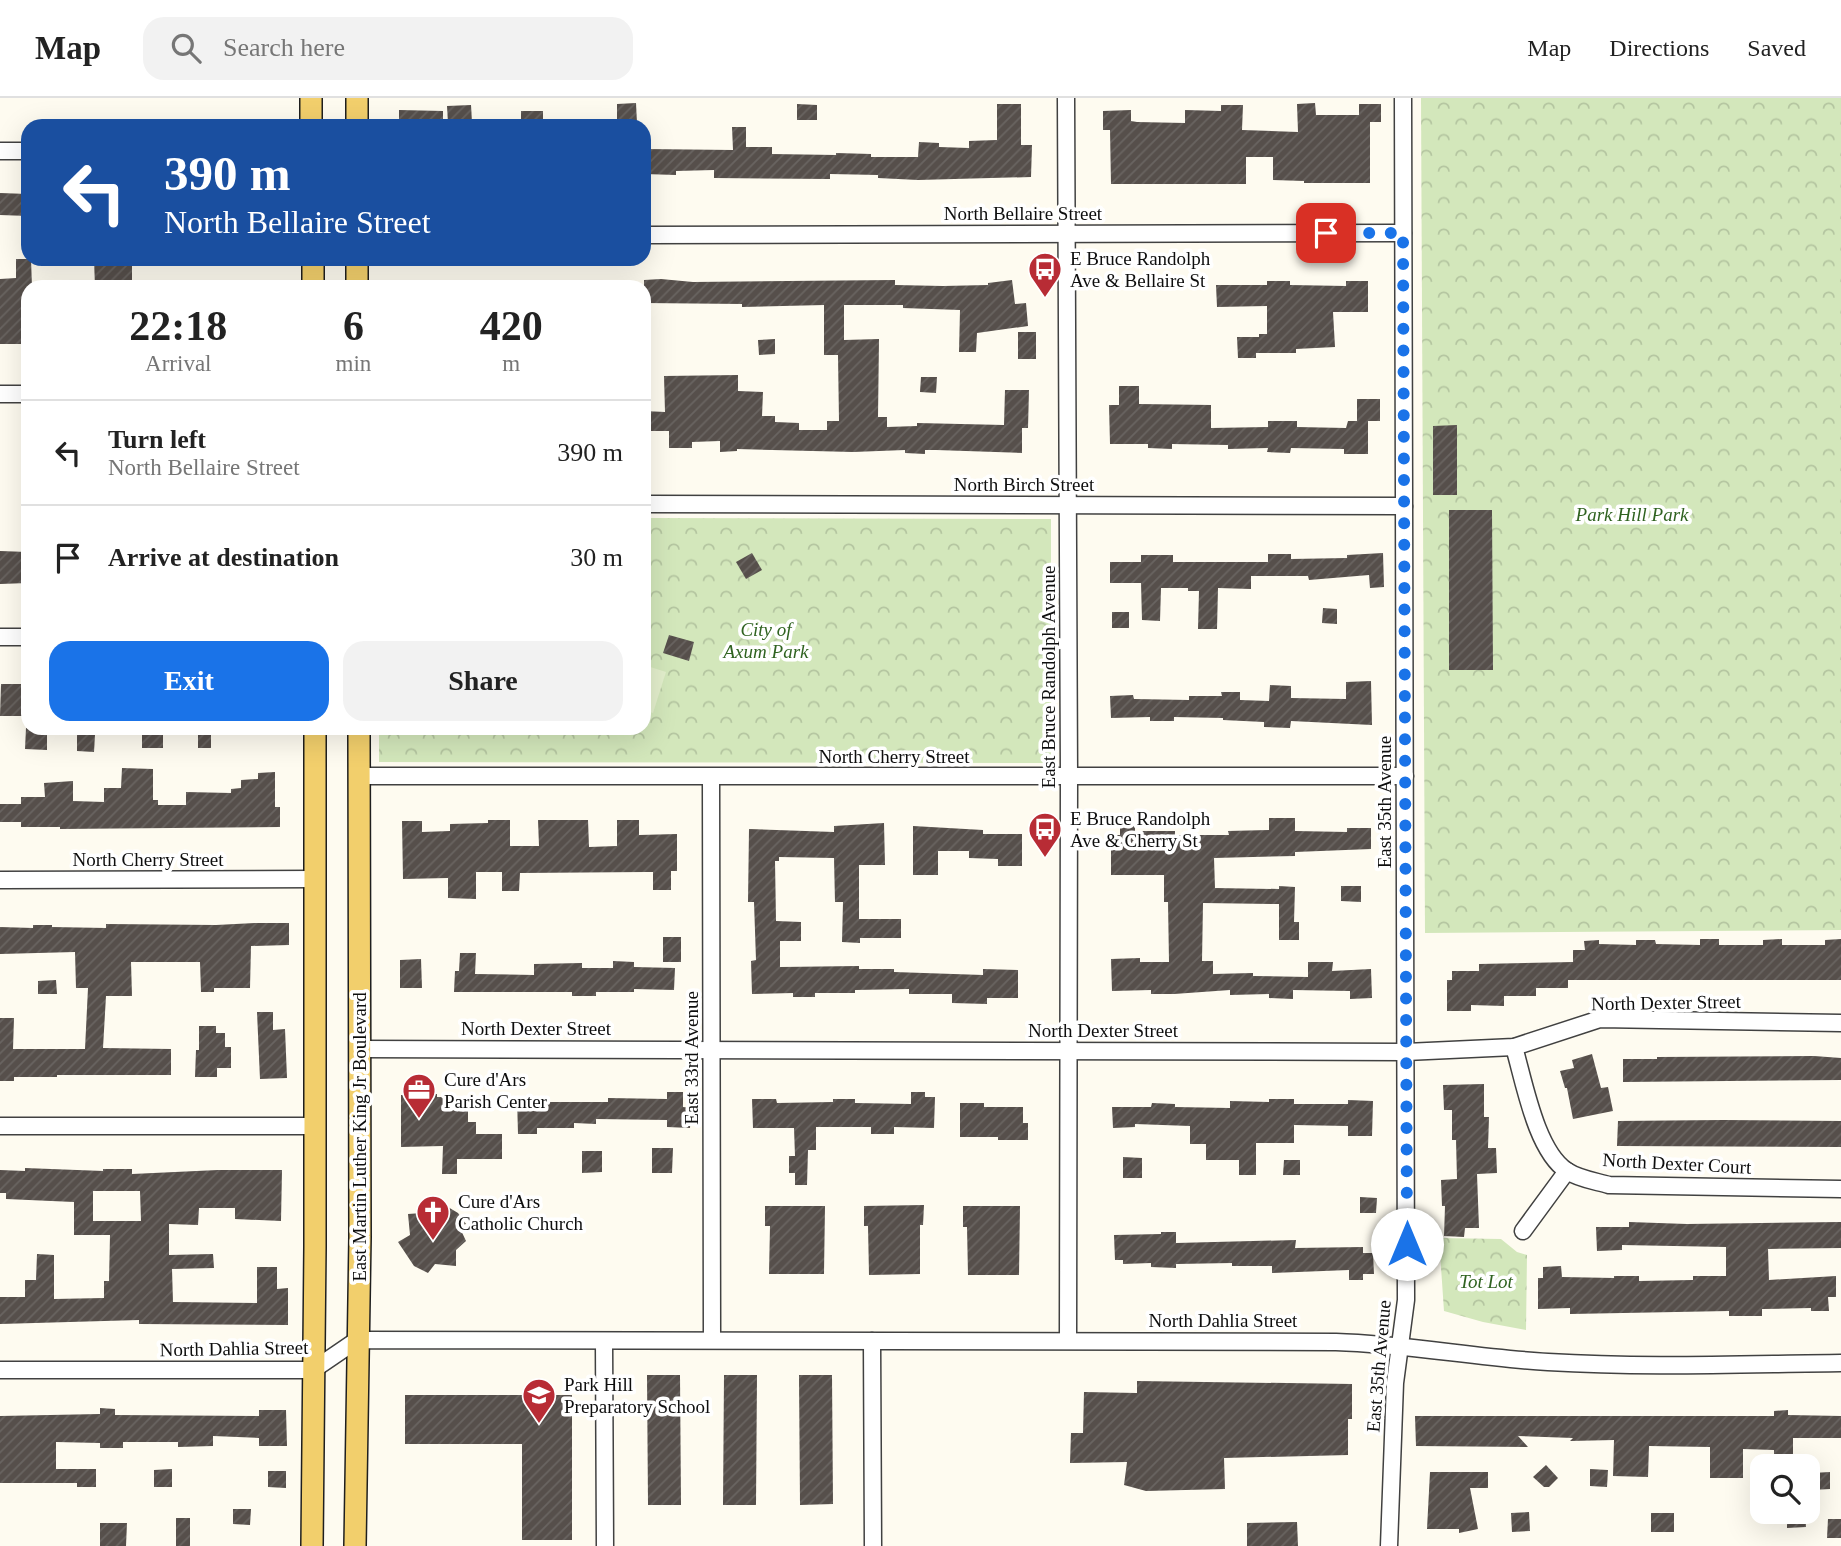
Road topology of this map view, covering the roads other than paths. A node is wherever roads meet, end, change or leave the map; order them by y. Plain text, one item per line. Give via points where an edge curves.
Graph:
1 (311, 98) edge
2 (357, 98) edge
3 (1066, 98) edge
4 (1403, 98) edge
5 (312, 119) edge
6 (357, 119) edge
7 (0, 151) edge
8 (21, 151) edge
9 (1068, 233) junction
10 (1403, 233) junction
11 (651, 235) edge
12 (0, 394) edge
13 (21, 394) edge
14 (651, 504) edge
15 (1069, 505) junction
16 (1404, 506) junction
17 (0, 637) edge
18 (21, 637) edge
19 (315, 735) edge
20 (359, 735) edge
21 (359, 776) junction
22 (711, 776) junction
23 (1405, 776) junction
24 (1069, 777) junction
25 (306, 879) junction
26 (0, 880) edge
27 (1841, 1023) edge
28 (1514, 1046) junction
29 (360, 1048) junction
30 (712, 1049) junction
31 (1070, 1051) junction
32 (1406, 1052) junction
33 (0, 1126) edge
34 (306, 1126) junction
35 (1567, 1171) junction
36 (1841, 1188) edge
37 (1524, 1231) dead end
38 (358, 1340) junction
39 (712, 1340) junction
40 (1068, 1340) junction
41 (604, 1341) junction
42 (872, 1341) junction
43 (1400, 1346) junction
44 (1841, 1363) edge
45 (0, 1370) edge
46 (313, 1370) junction
47 (312, 1546) edge
48 (355, 1546) edge
49 (606, 1546) edge
50 (873, 1546) edge
51 (1389, 1546) edge

1 - 5 main road
2 - 6 main road
3 - 9 street, East Bruce Randolph Avenue
4 - 10 street, East 35th Avenue
7 - 8 street
9 - 10 street, North Bellaire Street
9 - 11 street, North Bellaire Street
9 - 15 street, East Bruce Randolph Avenue
10 - 16 street, East 35th Avenue
12 - 13 street
14 - 15 street, North Birch Street
15 - 16 street, North Birch Street
15 - 24 street, East Bruce Randolph Avenue
16 - 23 street, East 35th Avenue
17 - 18 street
19 - 25 main road
20 - 21 main road, East Martin Luther King Jr Boulevard
21 - 22 street, North Cherry Street
21 - 29 main road, East Martin Luther King Jr Boulevard
22 - 24 street, North Cherry Street
22 - 30 street, East 33rd Avenue
23 - 24 street, North Cherry Street
23 - 32 street, East 35th Avenue
24 - 31 street, East Bruce Randolph Avenue
25 - 26 street, North Cherry Street
25 - 34 main road
27 - 28 street, North Dexter Street via 1600,1019
28 - 32 street, North Dexter Street
28 - 35 street via 1542,1140
29 - 30 street, North Dexter Street
29 - 38 main road, East Martin Luther King Jr Boulevard
30 - 31 street, North Dexter Street
30 - 39 street, East 33rd Avenue
31 - 32 street, North Dexter Street
31 - 40 street, East Bruce Randolph Avenue
32 - 43 street, East 35th Avenue via 1406,1300
33 - 34 street
34 - 46 main road
35 - 36 street, North Dexter Court via 1609,1185
35 - 37 street
38 - 41 street, North Dahlia Street
38 - 46 street, North Dahlia Street
38 - 48 main road, East Martin Luther King Jr Boulevard
39 - 41 street, North Dahlia Street
39 - 42 street, North Dahlia Street
40 - 42 street, North Dahlia Street
40 - 43 street, North Dahlia Street
41 - 49 street
42 - 50 street
43 - 44 street, North Dahlia Street via 1573,1364
43 - 51 street, East 35th Avenue
45 - 46 street, North Dahlia Street
46 - 47 main road

